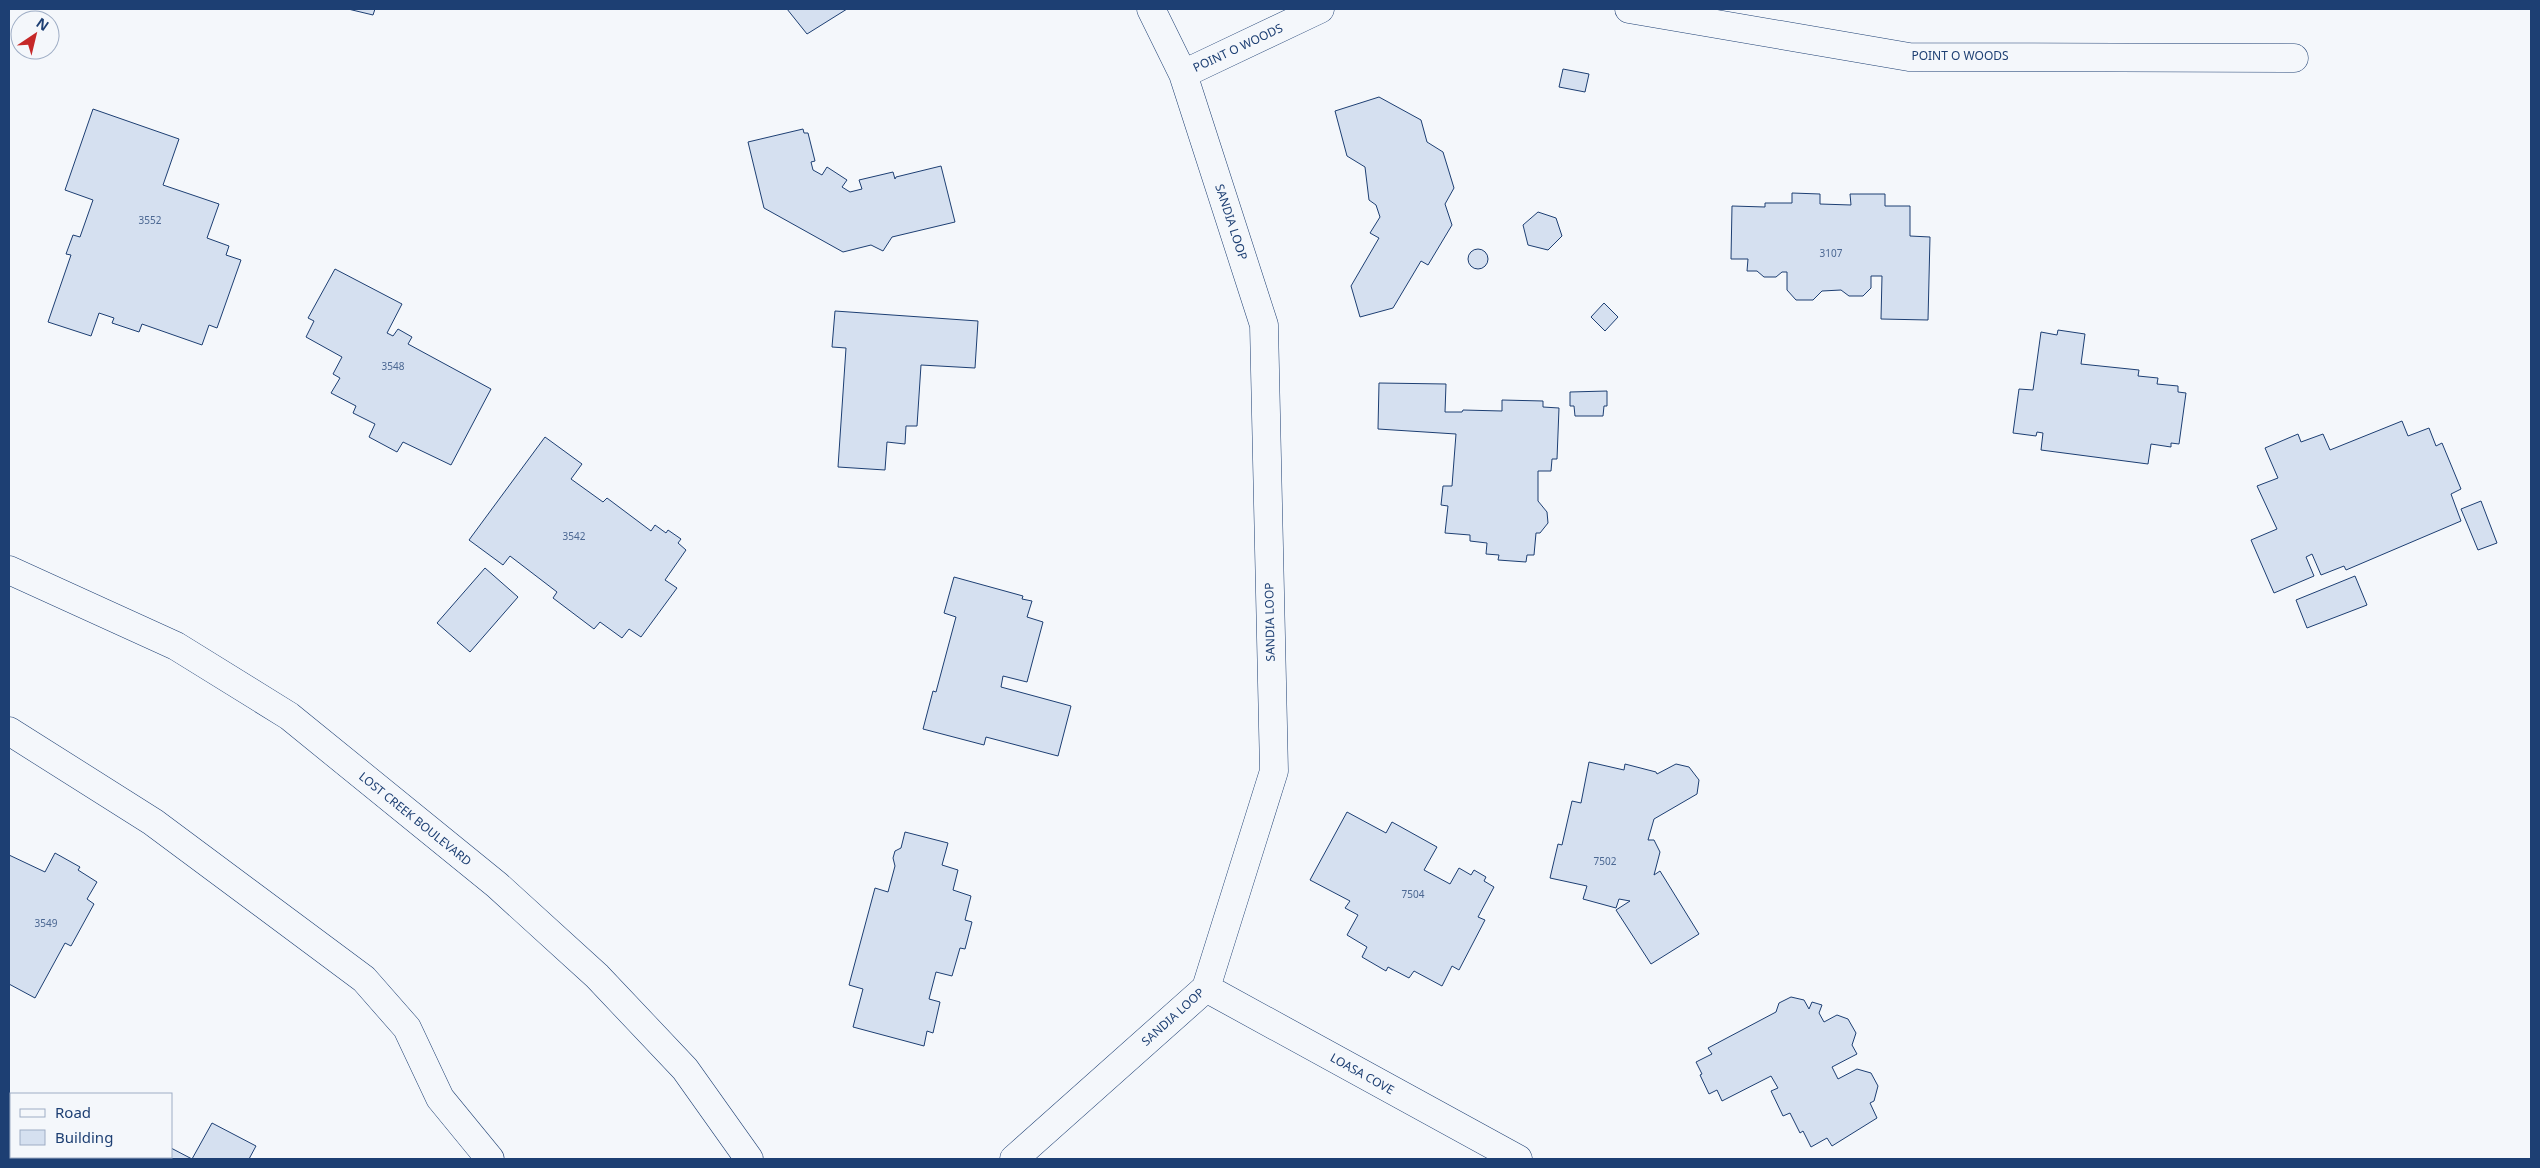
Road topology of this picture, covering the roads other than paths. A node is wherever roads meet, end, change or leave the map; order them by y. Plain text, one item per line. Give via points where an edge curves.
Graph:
1 (1151, 9) edge
2 (1320, 9) edge
3 (1630, 9) edge
4 (2294, 58) dead end
5 (1183, 74) junction
6 (9, 570) edge
7 (9, 730) edge
8 (1206, 988) junction
9 (490, 1159) edge
10 (749, 1159) edge
11 (1014, 1159) edge
12 (1518, 1159) edge

1 - 5 street, SANDIA LOOP
2 - 5 street, POINT O WOODS
3 - 4 street, POINT O WOODS via 1909,57
5 - 8 street, SANDIA LOOP via 1264,325 1274,770
6 - 10 street, LOST CREEK BOULEVARD via 176,646 289,716 497,885 597,976 685,1069
7 - 9 street via 154,822 364,979 407,1028 440,1098
8 - 11 street, SANDIA LOOP
8 - 12 street, LOASA COVE

